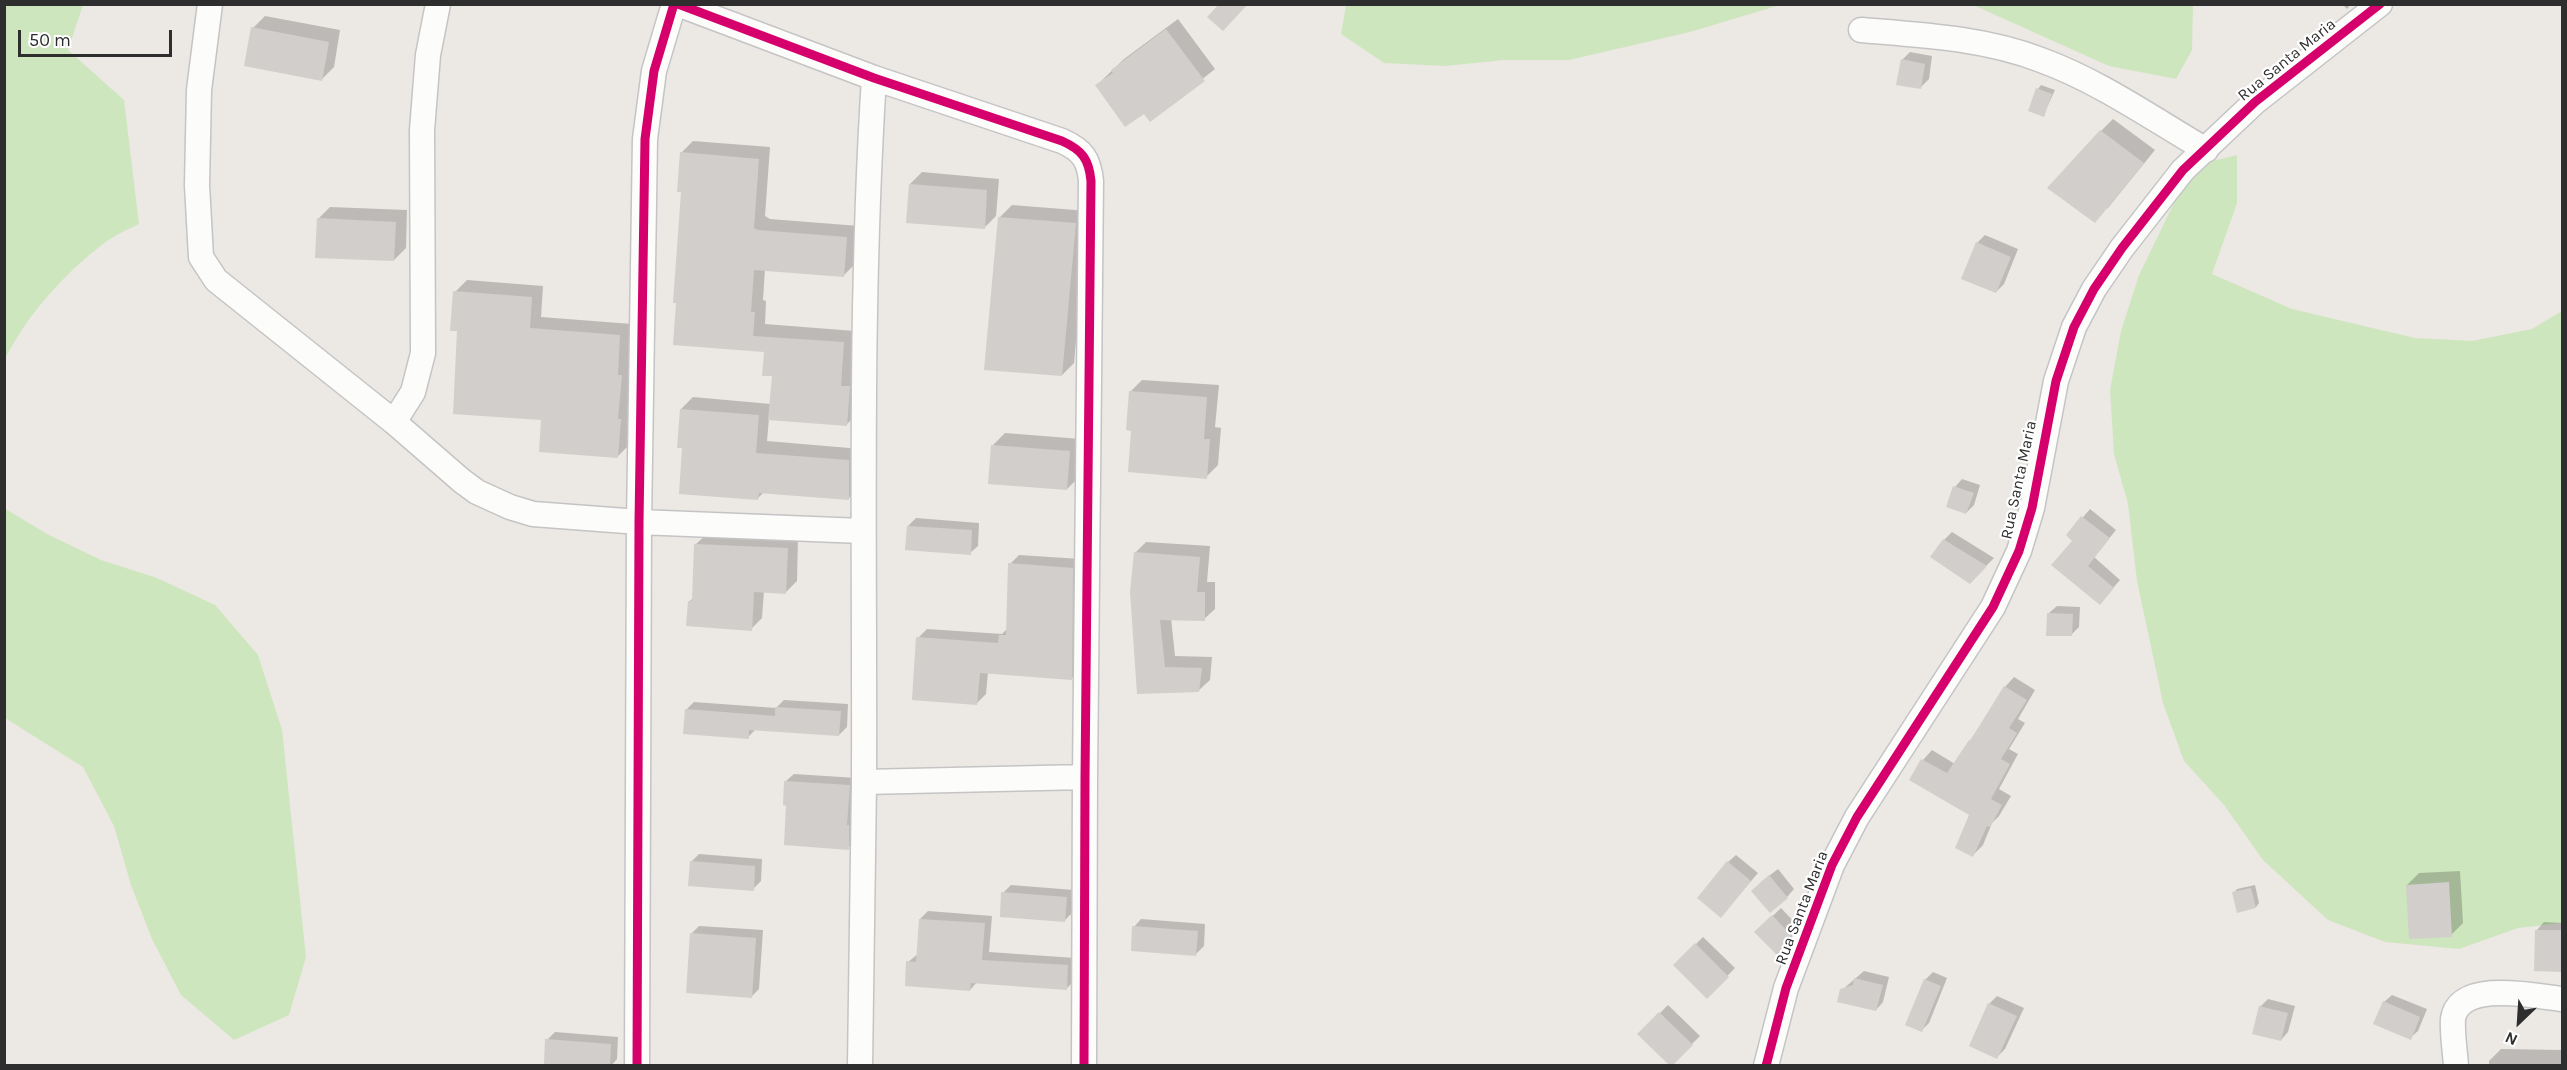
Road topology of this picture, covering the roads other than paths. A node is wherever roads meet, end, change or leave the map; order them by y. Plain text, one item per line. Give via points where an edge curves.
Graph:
1 (210, 4) edge
2 (438, 4) edge
3 (676, 4) edge
4 (2380, 4) edge
5 (1860, 30) dead end
6 (874, 78) junction
7 (2206, 150) junction
8 (394, 422) junction
9 (639, 522) junction
10 (862, 531) junction
11 (1085, 777) junction
12 (864, 782) junction
13 (2562, 999) edge
14 (637, 1065) edge
15 (860, 1065) edge
16 (1084, 1065) edge
17 (1766, 1065) edge
18 (2456, 1065) edge

1 - 8 street via 199,90 197,185 201,257 216,280
2 - 8 street via 428,55 422,130 423,353 412,392
3 - 6 street
3 - 9 street via 654,71 645,139
4 - 7 street, Rua Santa Maria via 2255,102
5 - 7 street via 1958,39 2041,60 2091,83
6 - 10 street
6 - 11 street via 1062,141 1080,149 1089,166
7 - 17 street, Rua Santa Maria via 2166,188 2094,289 2074,327 2056,381 2032,508 2019,551 1993,607 1857,818 1832,866 1786,988
8 - 9 street via 477,492 510,507 533,514
9 - 10 street
9 - 14 street
10 - 12 street
11 - 12 street
11 - 16 street
12 - 15 street
13 - 18 street via 2488,993 2459,1003 2453,1018

